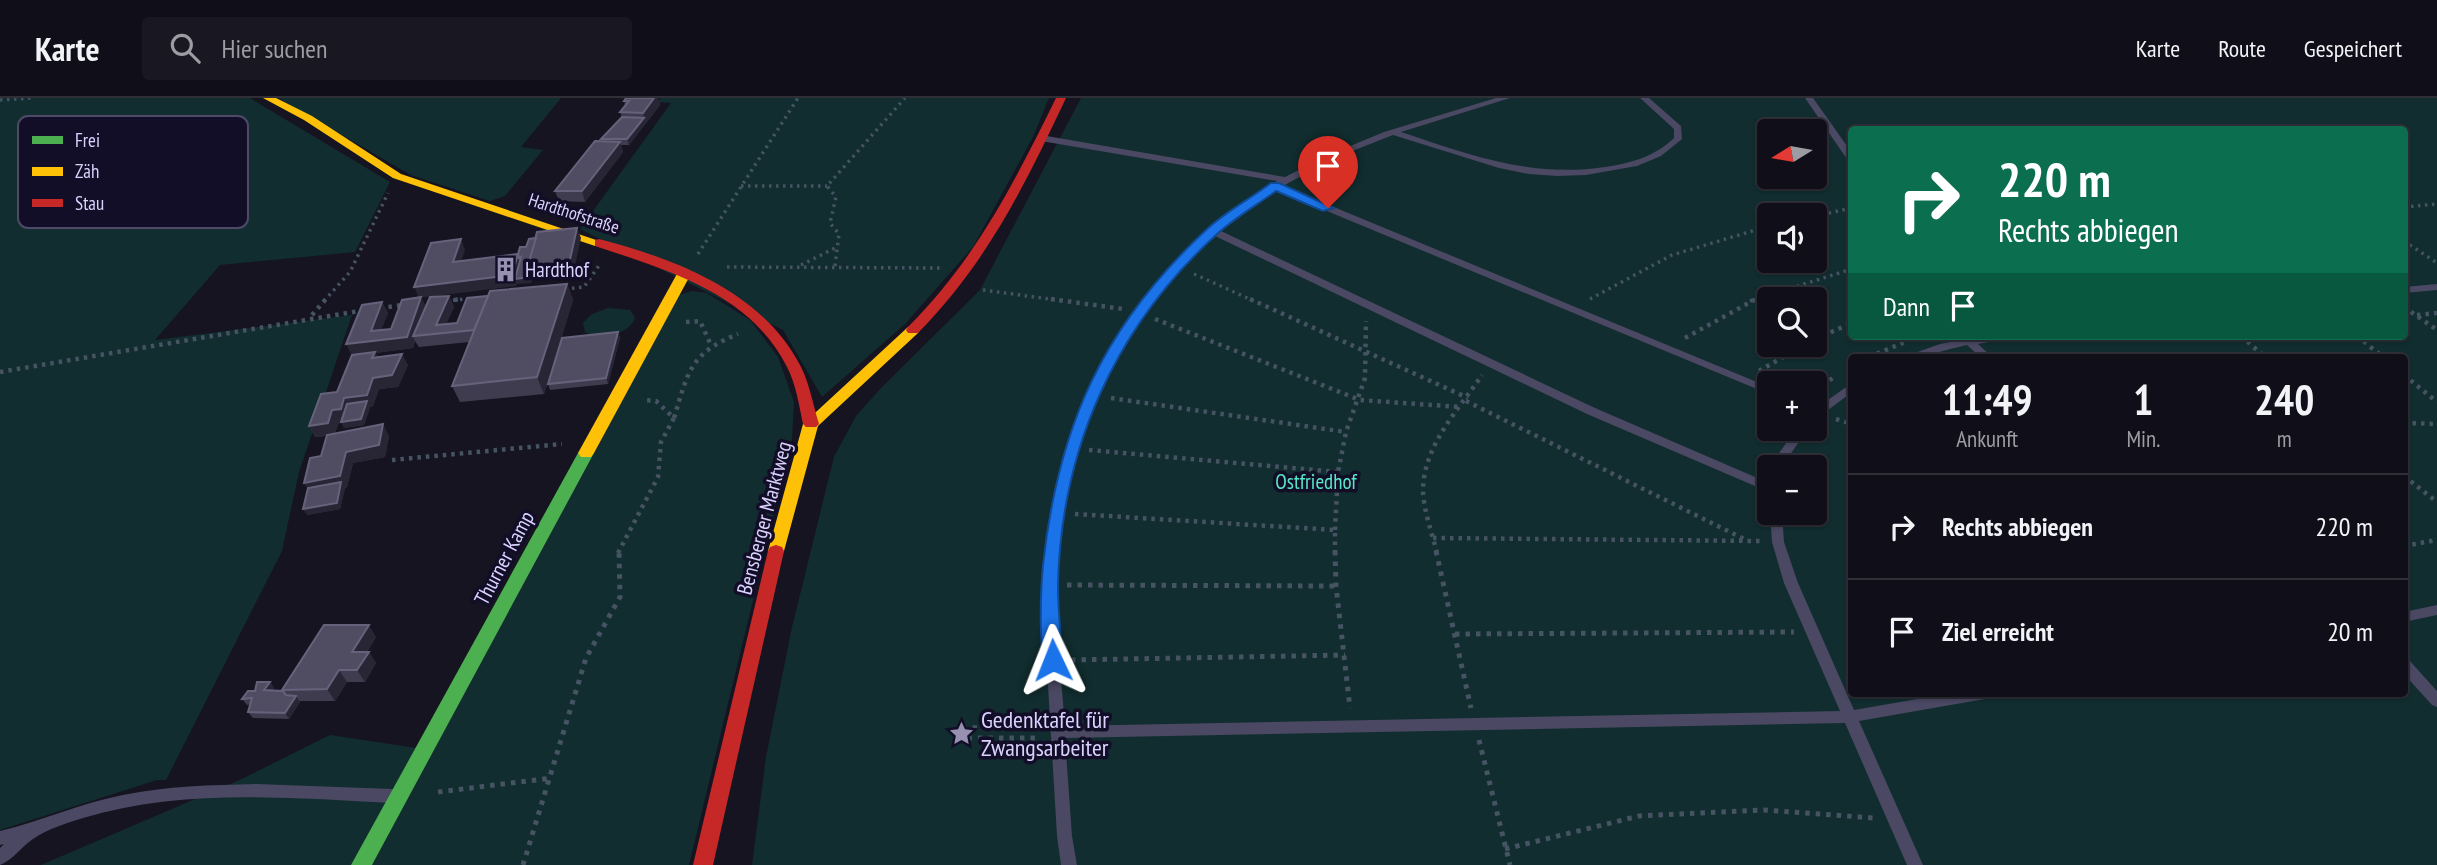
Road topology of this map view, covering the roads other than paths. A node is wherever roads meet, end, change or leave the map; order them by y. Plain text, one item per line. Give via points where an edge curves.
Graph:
1 (268, 98) edge
2 (1061, 98) edge
3 (1506, 98) edge
4 (1644, 98) edge
5 (1809, 98) edge
6 (1393, 132) junction
7 (1041, 138) junction
8 (1848, 154) edge
9 (1280, 183) junction
10 (1212, 232) junction
11 (689, 274) junction
12 (2437, 287) edge
13 (2408, 290) edge
14 (1960, 340) edge
15 (1967, 340) edge
16 (1921, 354) edge
17 (1984, 354) edge
18 (1757, 386) edge
19 (1848, 389) edge
20 (1827, 404) edge
21 (811, 424) junction
22 (1757, 483) edge
23 (1777, 525) edge
24 (2437, 610) edge
25 (2408, 616) edge
26 (2408, 668) edge
27 (1962, 697) edge
28 (2437, 701) edge
29 (1849, 717) junction
30 (1058, 732) junction
31 (399, 796) junction
32 (35, 829) junction
33 (0, 838) edge
34 (0, 858) edge
35 (361, 865) edge
36 (703, 865) edge
37 (1069, 865) edge
38 (1915, 865) edge

1 - 11 street, Hardthofstraße via 308,118 397,176
2 - 7 street, Bensberger Marktweg
3 - 6 lane
4 - 6 lane via 1678,128 1678,139 1644,161 1603,171 1562,176 1516,172
5 - 8 lane
6 - 9 lane
7 - 9 lane via 1275,176
7 - 21 street, Bensberger Marktweg via 995,231 964,280
9 - 10 lane
9 - 18 lane
10 - 22 lane
10 - 30 lane via 1137,312 1090,395 1071,448 1057,512 1049,585
11 - 21 street, Hardthofstraße via 730,296 765,324 794,366
11 - 31 street, Thurner Kamp via 617,394
12 - 13 lane
14 - 16 lane
15 - 17 lane
19 - 20 lane
21 - 36 street, Bensberger Marktweg via 769,575
23 - 29 lane via 1778,542 1810,632
24 - 25 lane
26 - 28 lane
27 - 29 lane
29 - 30 lane
29 - 38 lane
30 - 37 lane
31 - 32 lane via 215,789 123,800
31 - 35 street, Thurner Kamp
32 - 33 lane
32 - 34 lane

